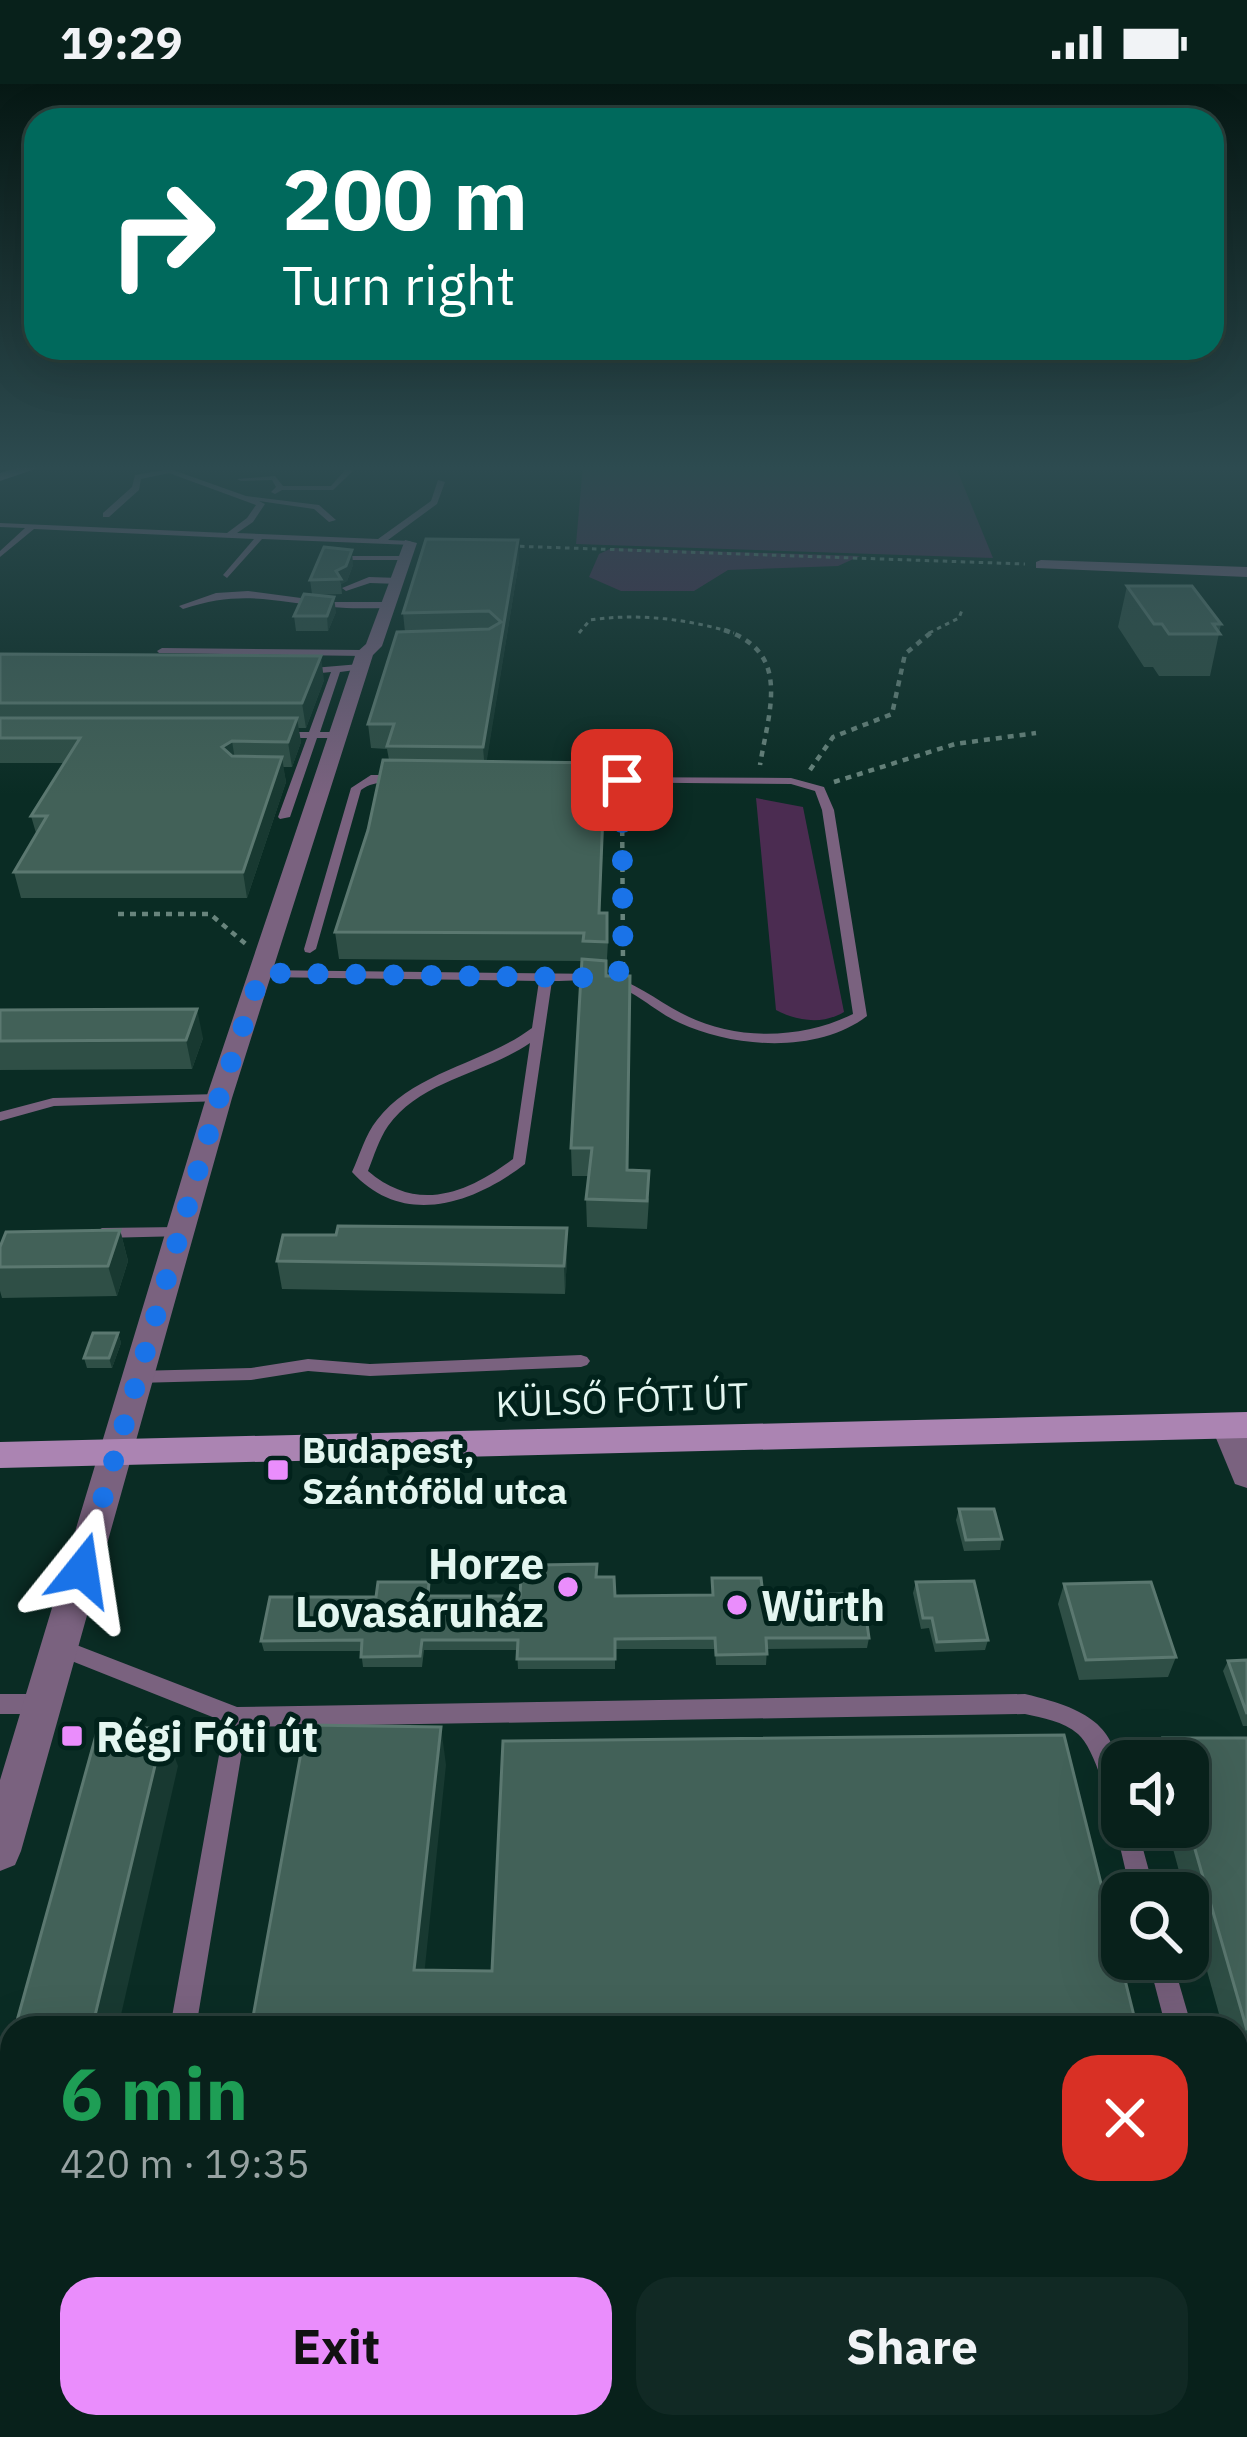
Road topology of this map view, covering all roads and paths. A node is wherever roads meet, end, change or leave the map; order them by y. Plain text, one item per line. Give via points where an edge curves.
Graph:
1 (378, 575) edge
2 (399, 575) edge
3 (346, 588) edge
4 (388, 605) junction
5 (183, 606) dead end
6 (962, 610) dead end
7 (579, 634) dead end
8 (162, 652) edge
9 (366, 657) junction
10 (291, 672) edge
11 (1036, 733) dead end
12 (268, 735) edge
13 (325, 735) junction
14 (278, 774) edge
15 (299, 775) junction
16 (417, 778) edge
17 (578, 780) edge
18 (622, 780) junction
19 (732, 781) junction
20 (791, 781) junction
21 (820, 789) junction
22 (284, 817) dead end
23 (118, 914) dead end
24 (310, 949) dead end
25 (264, 963) junction
26 (546, 977) junction
27 (606, 978) junction
28 (537, 1031) junction
29 (219, 1098) junction
30 (0, 1117) edge
31 (179, 1232) junction
32 (84, 1234) edge
33 (581, 1361) dead end
34 (136, 1377) junction
35 (1238, 1425) edge
36 (113, 1451) junction
37 (0, 1455) edge
38 (1247, 1474) edge
39 (62, 1648) junction
40 (0, 1704) edge
41 (44, 1704) junction
42 (237, 1717) junction
43 (1101, 1740) edge
44 (0, 1851) edge
45 (1166, 1980) edge
46 (186, 2016) edge
47 (1176, 2016) edge

1 - 3 lane
2 - 4 street
4 - 5 lane via 239,593
4 - 9 street
6 - 20 path via 899,661 892,714 832,735 811,770
7 - 19 path via 590,620 633,615 745,635 764,653 770,678 760,766
8 - 9 lane
9 - 10 lane
9 - 13 street
11 - 21 path via 955,743
12 - 13 lane
13 - 15 lane
13 - 25 street
14 - 15 lane
15 - 22 lane
16 - 24 lane via 371,778 356,788
17 - 18 lane
18 - 19 lane
18 - 27 path via 623,969
19 - 20 lane
20 - 21 lane
21 - 27 lane via 860,1016 832,1032 785,1039 696,1025
23 - 25 path via 209,914
25 - 26 lane
25 - 29 street
26 - 27 lane
26 - 28 lane
28 - 28 lane via 520,1161 454,1198 411,1203 376,1191 360,1172 382,1123 414,1091 518,1049
29 - 30 lane via 53,1102
29 - 31 street
31 - 32 lane
31 - 34 street
33 - 34 lane
34 - 36 street
35 - 36 main road, KÜLSŐ FÓTI ÚT
35 - 38 street
36 - 37 main road, KÜLSŐ FÓTI ÚT
36 - 39 street
39 - 41 street
39 - 42 lane
40 - 41 lane
41 - 44 street
42 - 43 lane via 1025,1704 1067,1712
42 - 46 lane
45 - 47 lane

